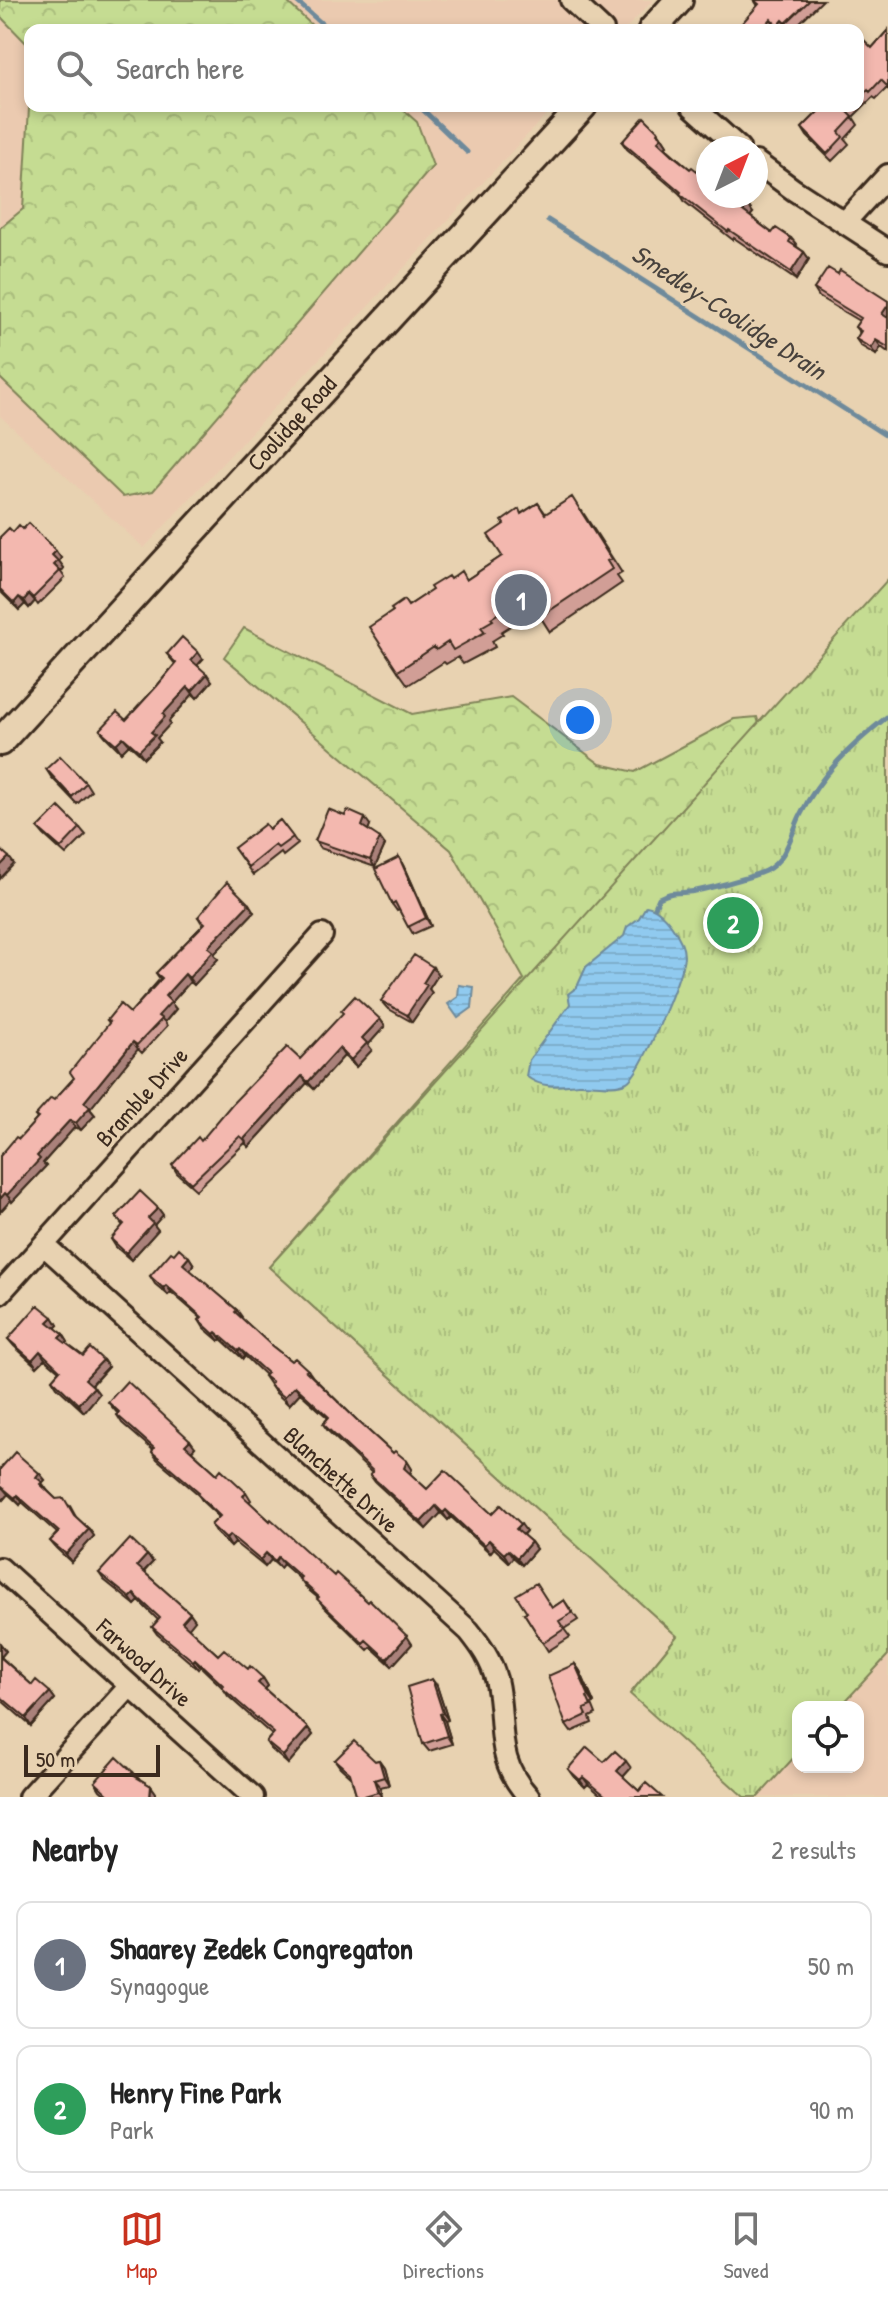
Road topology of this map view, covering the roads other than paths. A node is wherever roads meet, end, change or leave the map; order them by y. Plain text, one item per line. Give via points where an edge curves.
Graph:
1 (571, 0) edge
2 (679, 0) edge
3 (597, 24) edge
4 (657, 24) edge
5 (578, 112) edge
6 (699, 112) edge
7 (726, 136) edge
8 (768, 170) edge
9 (888, 175) edge
10 (844, 223) junction
11 (888, 251) edge
12 (0, 742) edge
13 (322, 935) dead end
14 (44, 1245) junction
15 (0, 1293) edge
16 (0, 1568) edge
17 (130, 1686) junction
18 (29, 1797) edge
19 (253, 1797) edge
20 (529, 1797) edge

1 - 3 street
2 - 4 street
5 - 12 street, Coolidge Road
6 - 7 street
8 - 10 street
9 - 10 street
10 - 11 street
13 - 14 street, Bramble Drive
14 - 15 street, Bramble Drive
14 - 20 street, Blanchette Drive via 469,1631 496,1678 502,1748
16 - 17 street, Farwood Drive
17 - 18 street
17 - 19 street, Farwood Drive

